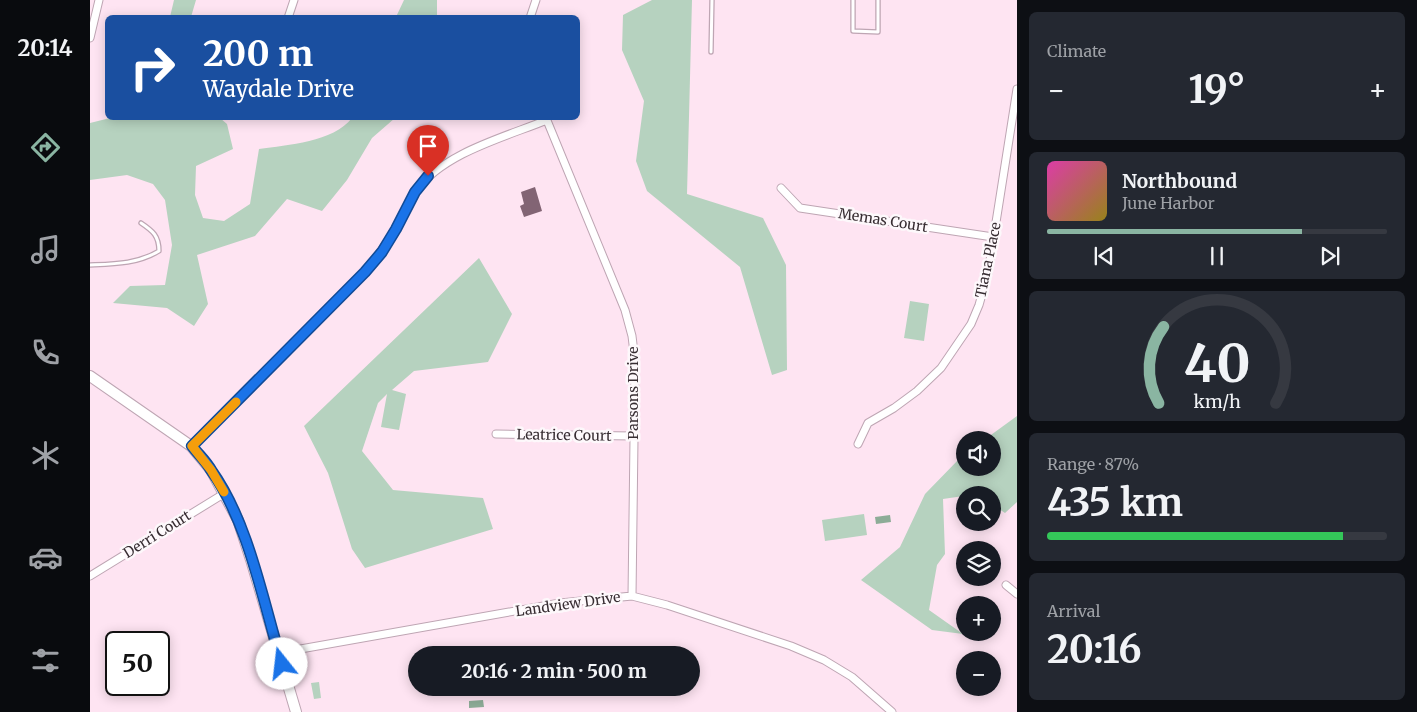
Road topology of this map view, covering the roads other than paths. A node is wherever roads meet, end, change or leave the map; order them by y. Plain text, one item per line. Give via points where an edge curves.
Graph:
1 (99, 0) edge
2 (294, 0) edge
3 (536, 0) edge
4 (712, 0) edge
5 (853, 0) edge
6 (878, 0) edge
7 (289, 15) edge
8 (531, 15) edge
9 (90, 38) edge
10 (711, 52) dead end
11 (1017, 88) edge
12 (544, 120) edge
13 (546, 120) edge
14 (781, 188) dead end
15 (141, 223) dead end
16 (993, 237) junction
17 (90, 265) edge
18 (90, 376) edge
19 (496, 434) dead end
20 (633, 436) junction
21 (858, 444) dead end
22 (192, 446) junction
23 (225, 493) junction
24 (90, 576) edge
25 (1006, 585) dead end
26 (1017, 594) edge
27 (632, 596) junction
28 (278, 653) junction
29 (296, 712) edge
30 (892, 712) edge

1 - 9 street
2 - 7 street
3 - 8 street
4 - 10 lane
5 - 6 lane via 853,31 878,32
11 - 16 street, Tiana Place
12 - 22 street via 463,154 428,176 415,192 382,252 365,272
13 - 20 street, Parsons Drive via 625,310 635,361
14 - 16 street, Memas Court via 800,208
15 - 17 lane via 156,236 159,251 135,262
16 - 21 street, Tiana Place via 979,305 958,345 942,368 917,391 868,423
18 - 22 main road
19 - 20 street, Leatrice Court
20 - 27 street, Parsons Drive
22 - 23 main road
23 - 24 street, Derri Court
23 - 28 main road via 238,520
25 - 26 street
27 - 28 street, Landview Drive via 560,604
27 - 30 street, Landview Drive via 791,646 824,660 852,676
28 - 29 main road

